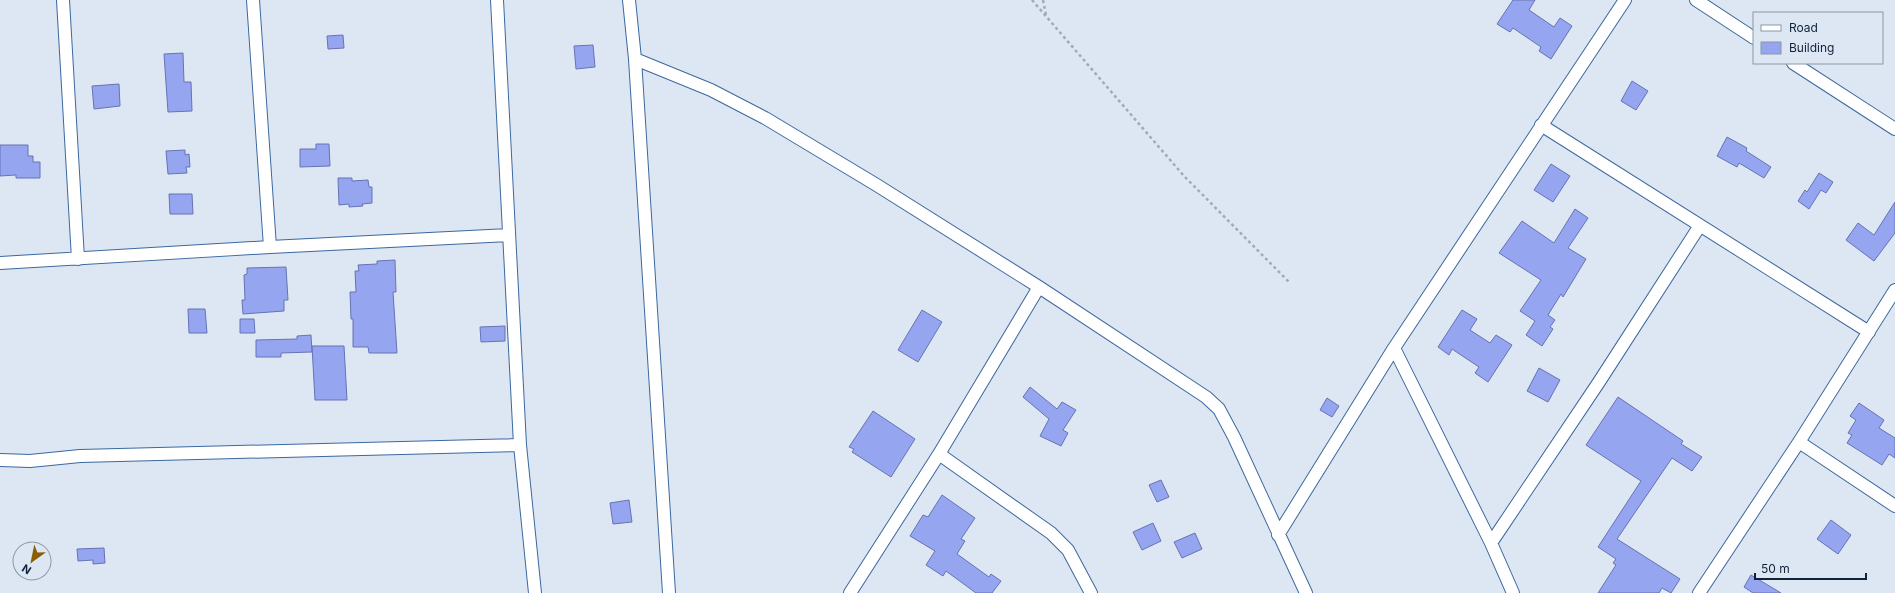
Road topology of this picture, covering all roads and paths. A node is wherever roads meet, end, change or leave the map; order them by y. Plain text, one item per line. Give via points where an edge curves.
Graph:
1 (64, 0) edge
2 (253, 0) edge
3 (497, 0) edge
4 (629, 0) edge
5 (1032, 0) edge
6 (1043, 0) edge
7 (1625, 0) edge
8 (1696, 0) edge
9 (1046, 16) junction
10 (1753, 37) edge
11 (635, 59) junction
12 (1795, 64) edge
13 (1541, 125) junction
14 (1895, 129) edge
15 (1699, 226) junction
16 (509, 235) junction
17 (270, 247) junction
18 (78, 259) junction
19 (0, 263) edge
20 (1289, 282) dead end
21 (1039, 287) junction
22 (1895, 290) edge
23 (1868, 332) junction
24 (1394, 348) junction
25 (1799, 442) junction
26 (520, 445) junction
27 (939, 454) junction
28 (0, 460) edge
29 (1895, 506) edge
30 (1278, 535) junction
31 (1491, 544) junction
32 (535, 593) edge
33 (669, 593) edge
34 (850, 593) edge
35 (1091, 593) edge
36 (1306, 593) edge
37 (1513, 593) edge
38 (1699, 593) edge

1 - 18 street
2 - 17 street
3 - 16 street
4 - 11 street
5 - 9 path
6 - 9 path
7 - 13 street
8 - 10 street
9 - 20 path via 1184,176
11 - 21 street via 711,90 765,118
11 - 33 street
12 - 14 street
13 - 15 street
13 - 24 street
15 - 23 street
15 - 31 street
16 - 17 street
16 - 26 street
17 - 18 street
18 - 19 street
21 - 27 street
21 - 30 street via 1206,397 1219,409
22 - 23 street
23 - 25 street
24 - 30 street
24 - 31 street
25 - 29 street
25 - 38 street
26 - 28 street
26 - 32 street
27 - 34 street
27 - 35 street via 1051,533 1068,550
30 - 36 street
31 - 37 street

